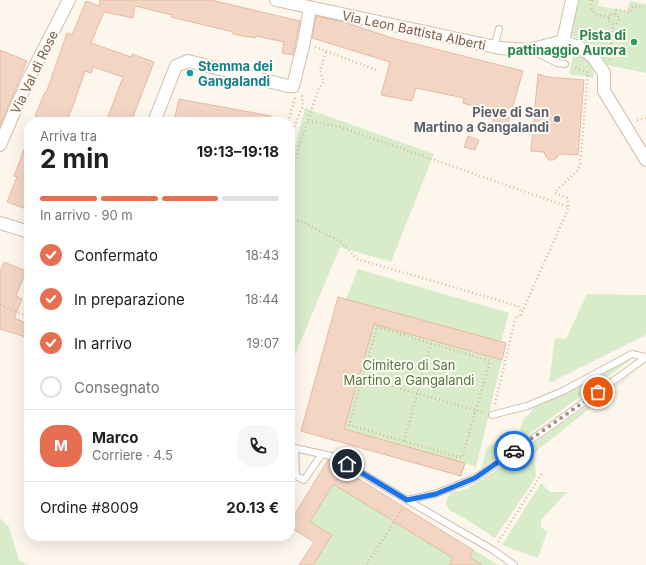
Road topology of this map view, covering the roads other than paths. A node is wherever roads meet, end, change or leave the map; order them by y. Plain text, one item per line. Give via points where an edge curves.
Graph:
1 (69, 0) edge
2 (276, 0) edge
3 (572, 0) edge
4 (310, 8) junction
5 (500, 29) dead end
6 (563, 41) junction
7 (494, 47) junction
8 (530, 50) junction
9 (564, 64) road end
10 (156, 117) edge
11 (0, 145) edge
12 (646, 160) edge
13 (0, 223) edge
14 (24, 230) edge
15 (646, 357) edge
16 (492, 415) road end
17 (322, 454) junction
18 (407, 500) junction
19 (514, 565) edge

1 - 11 street, Via Val di Rose via 36,63
2 - 4 street, Via Leon Battista Alberti
3 - 6 street
4 - 7 street, Via Leon Battista Alberti
4 - 10 street via 293,86 188,61 176,66
5 - 7 lane
6 - 8 street, Via Leon Battista Alberti
6 - 12 street via 581,48 593,57 604,72 604,91
7 - 8 street, Via Leon Battista Alberti
8 - 9 lane, Via Leon Battista Alberti
13 - 14 street
15 - 16 lane via 632,354 563,392 527,406
15 - 18 lane via 475,478 436,494
17 - 17 lane via 295,448 296,476 304,480
17 - 18 lane via 335,456
18 - 19 lane

